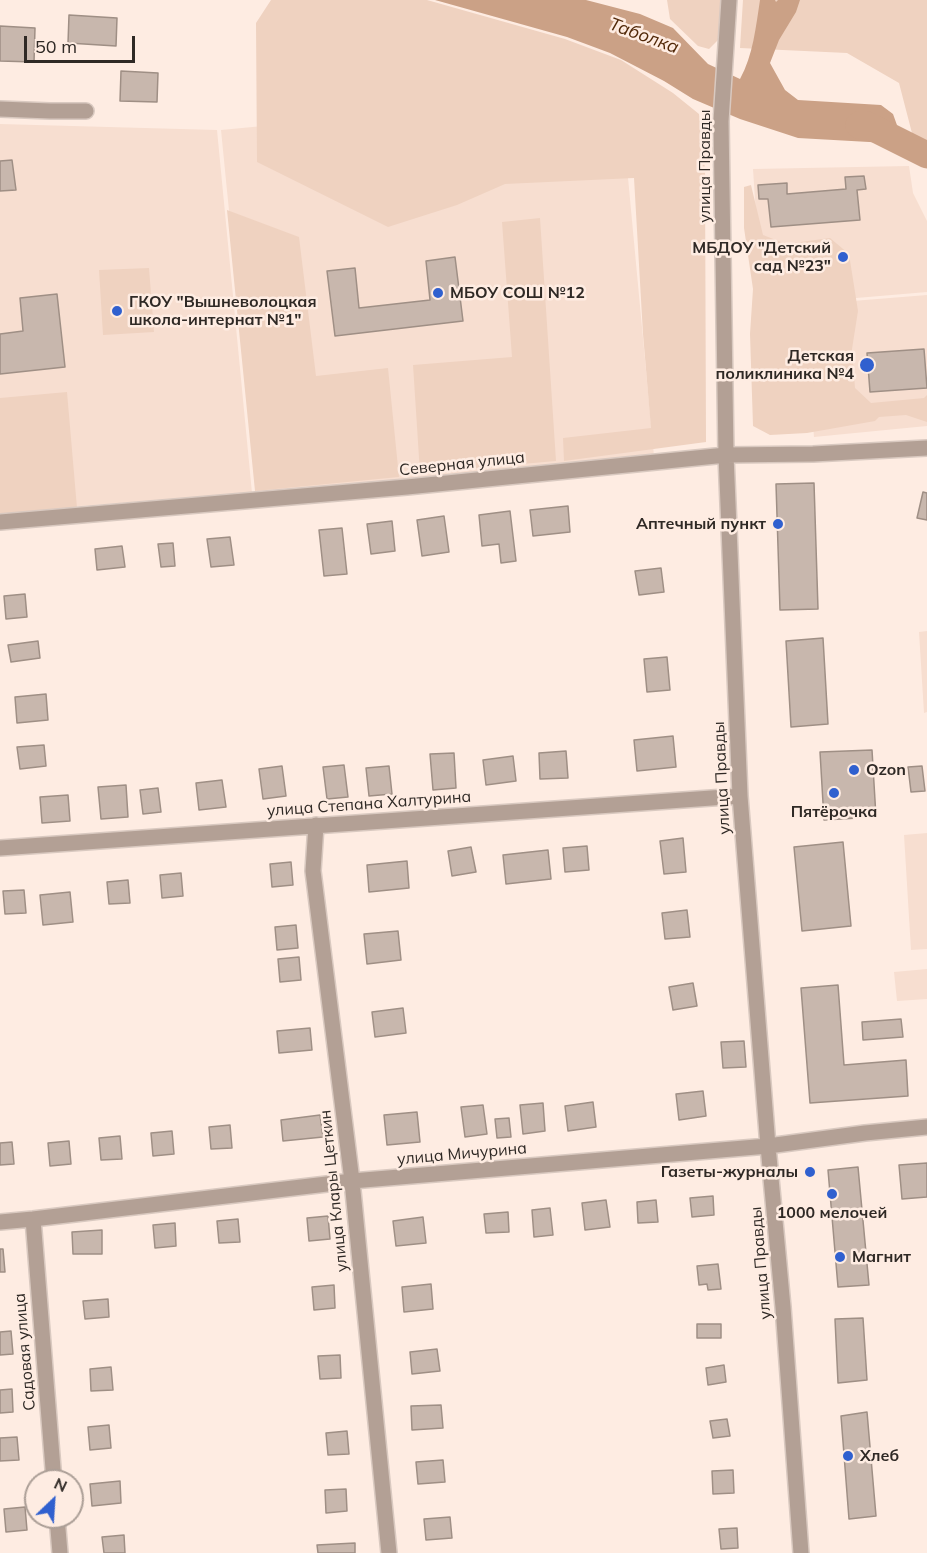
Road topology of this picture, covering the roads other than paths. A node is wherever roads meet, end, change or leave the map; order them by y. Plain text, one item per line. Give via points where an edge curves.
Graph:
1 (729, 0) edge
2 (0, 109) edge
3 (86, 111) dead end
4 (927, 448) edge
5 (726, 455) junction
6 (0, 522) edge
7 (740, 796) junction
8 (316, 825) junction
9 (0, 848) edge
10 (927, 1127) edge
11 (768, 1146) junction
12 (352, 1181) junction
13 (33, 1219) junction
14 (0, 1222) edge
15 (53, 1469) edge
16 (58, 1529) edge
17 (60, 1553) edge
18 (389, 1553) edge
19 (801, 1553) edge

1 - 5 street, улица Правды via 721,121
2 - 3 street
4 - 5 street, Северная улица
5 - 6 street, Северная улица via 406,488
5 - 7 street, улица Правды
7 - 8 street, улица Степана Халтурина
7 - 11 street, улица Правды
8 - 9 street, улица Степана Халтурина
8 - 12 street, улица Клары Цеткин via 313,871
10 - 11 street, улица Мичурина
11 - 12 street, улица Мичурина
11 - 19 street, улица Правды
12 - 13 street, улица Мичурина
12 - 18 street, улица Клары Цеткин
13 - 14 street, улица Мичурина
13 - 15 street, Садовая улица
16 - 17 street

